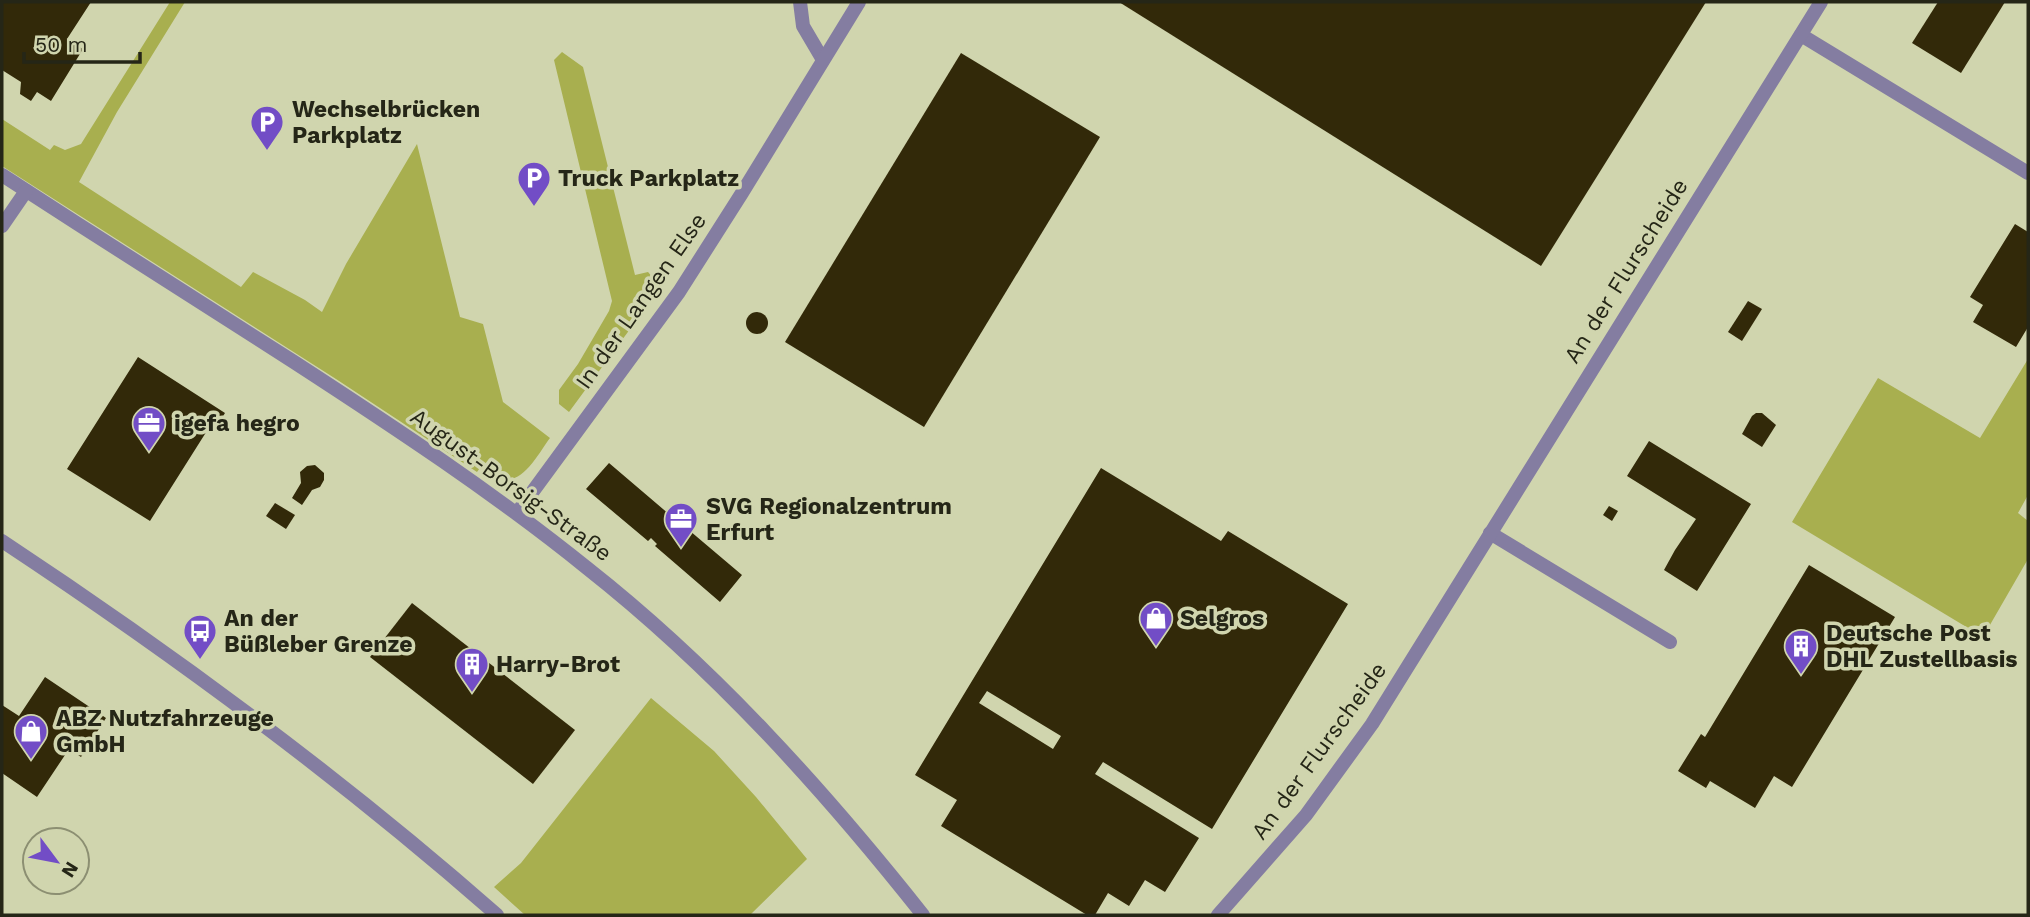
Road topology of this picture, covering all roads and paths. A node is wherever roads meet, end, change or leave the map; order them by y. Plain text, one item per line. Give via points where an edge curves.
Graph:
1 (800, 2) edge
2 (859, 2) edge
3 (1821, 2) edge
4 (1801, 35) junction
5 (823, 60) junction
6 (2028, 173) edge
7 (2, 176) edge
8 (26, 191) junction
9 (2, 226) edge
10 (517, 513) junction
11 (1490, 533) junction
12 (2, 541) edge
13 (1670, 642) dead end
14 (496, 915) edge
15 (923, 915) edge
16 (1218, 915) edge

1 - 5 street via 803,26
2 - 5 street, In der Langen Else
3 - 4 street, An der Flurscheide
4 - 6 street
4 - 11 street, An der Flurscheide
5 - 10 street, In der Langen Else via 679,292
7 - 8 street, August-Borsig-Straße
8 - 9 street
8 - 10 street, August-Borsig-Straße via 417,441
10 - 15 street, August-Borsig-Straße via 590,569 780,747
11 - 13 street
11 - 16 street, An der Flurscheide via 1372,724 1306,815
12 - 14 street via 318,765

